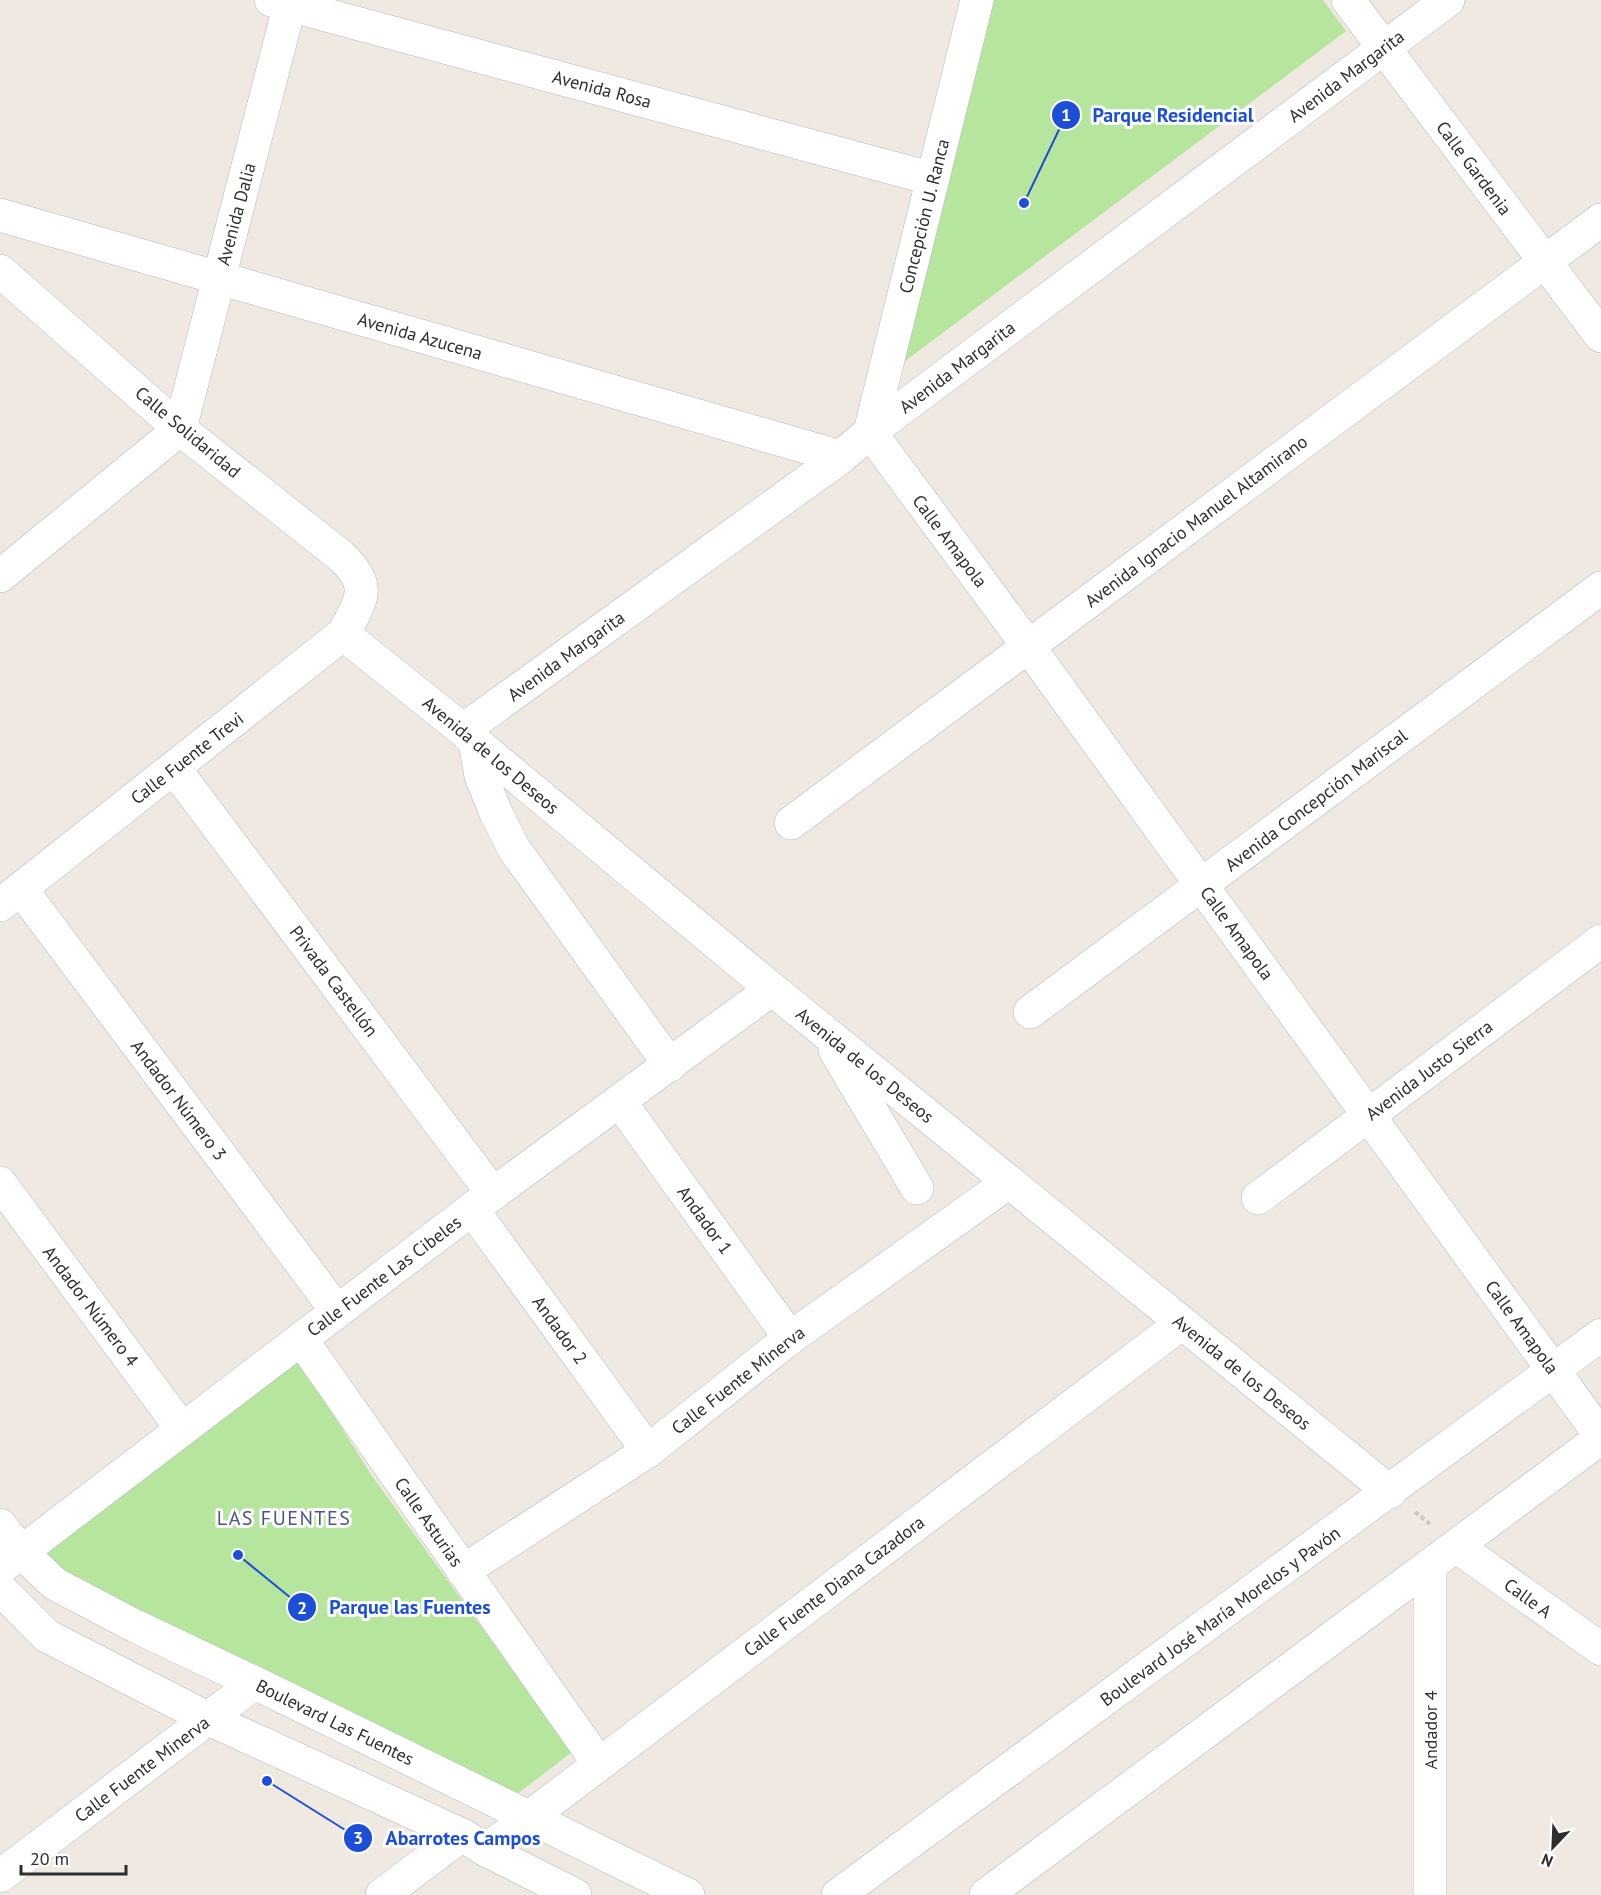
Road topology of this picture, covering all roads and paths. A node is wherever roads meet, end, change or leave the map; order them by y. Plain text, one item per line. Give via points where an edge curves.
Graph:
1 (977, 0) edge
2 (1348, 0) edge
3 (1448, 0) edge
4 (284, 2) edge
5 (1383, 48) junction
6 (933, 179) junction
7 (0, 215) edge
8 (1601, 220) edge
9 (1545, 262) junction
10 (0, 271) edge
11 (219, 278) junction
12 (1601, 336) edge
13 (180, 429) junction
14 (870, 432) junction
15 (841, 457) junction
16 (0, 576) edge
17 (1601, 588) edge
18 (360, 599) joint
19 (343, 634) junction
20 (1028, 646) junction
21 (469, 736) junction
22 (174, 768) junction
23 (791, 823) dead end
24 (1202, 885) junction
25 (10, 897) edge
26 (1601, 941) edge
27 (772, 989) junction
28 (1030, 1012) dead end
29 (823, 1029) junction
30 (670, 1065) junction
31 (620, 1102) junction
32 (1369, 1115) junction
33 (1009, 1182) junction
34 (0, 1183) edge
35 (917, 1188) dead end
36 (1258, 1198) dead end
37 (483, 1201) junction
38 (337, 1311) junction
39 (1182, 1323) junction
40 (1601, 1335) edge
41 (302, 1338) junction
42 (790, 1338) junction
43 (1554, 1371) junction
44 (182, 1429) junction
45 (1601, 1437) edge
46 (648, 1451) junction
47 (1390, 1492) junction
48 (0, 1525) edge
49 (1456, 1546) junction
50 (10, 1560) edge
51 (1430, 1565) junction
52 (463, 1571) junction
53 (0, 1589) edge
54 (1601, 1649) edge
55 (255, 1683) junction
56 (208, 1719) junction
57 (599, 1764) junction
58 (529, 1816) junction
59 (474, 1842) junction
60 (0, 1876) edge
61 (382, 1895) edge
62 (574, 1895) edge
63 (688, 1895) edge
64 (838, 1895) edge
65 (986, 1895) edge
66 (1430, 1895) edge

1 - 6 street, Concepción U. Ranca
2 - 5 street, Calle Gardenia
3 - 5 street, Avenida Margarita
4 - 6 street, Avenida Rosa
4 - 11 street, Avenida Dalia
5 - 9 street, Calle Gardenia
5 - 14 street, Avenida Margarita
6 - 14 street, Concepción U. Ranca
7 - 11 street, Avenida Azucena
8 - 9 street, Avenida Ignacio Manuel Altamirano
9 - 12 street, Calle Gardenia
9 - 20 street, Avenida Ignacio Manuel Altamirano
10 - 13 street, Calle Solidaridad
11 - 13 street, Avenida Dalia
11 - 15 street, Avenida Azucena
13 - 16 street
13 - 18 street, Calle Solidaridad via 355,569 362,583
14 - 15 street, Avenida Margarita
14 - 20 street, Calle Amapola
15 - 21 street, Avenida Margarita
17 - 24 street, Avenida Concepción Mariscal
18 - 19 street, Calle Fuente Trevi
19 - 21 street, Avenida de los Deseos
19 - 22 street, Calle Fuente Trevi
20 - 23 street, Avenida Ignacio Manuel Altamirano
20 - 24 street, Calle Amapola
21 - 27 street, Avenida de los Deseos
21 - 30 street via 496,813 514,849
22 - 25 street, Calle Fuente Trevi
22 - 37 street, Privada Castellón
24 - 28 street, Avenida Concepción Mariscal
24 - 32 street, Calle Amapola
25 - 38 street, Andador Número 3
26 - 32 street, Avenida Justo Sierra
27 - 29 street, Avenida de los Deseos
27 - 30 street, Calle Fuente Las Cibeles
29 - 33 street, Avenida de los Deseos
29 - 35 street
30 - 31 street, Calle Fuente Las Cibeles
31 - 37 street, Calle Fuente Las Cibeles
31 - 42 street, Andador 1
32 - 36 street, Avenida Justo Sierra
32 - 43 street, Calle Amapola
33 - 39 street, Avenida de los Deseos
33 - 42 street, Calle Fuente Minerva
34 - 44 street, Andador Número 4
37 - 38 street, Calle Fuente Las Cibeles
37 - 46 street, Andador 2
38 - 41 street, Calle Fuente Las Cibeles
39 - 47 street, Avenida de los Deseos
39 - 57 street, Calle Fuente Diana Cazadora
40 - 43 street, Boulevard José María Morelos y Pavón
41 - 44 street, Calle Fuente Las Cibeles
41 - 52 street, Calle Asturias
42 - 46 street, Calle Fuente Minerva
43 - 45 street, Calle Amapola
43 - 47 street, Boulevard José María Morelos y Pavón
44 - 50 street, Calle Fuente Las Cibeles
45 - 49 street
46 - 52 street, Calle Fuente Minerva
47 - 49 path
47 - 64 street, Boulevard José María Morelos y Pavón
48 - 50 street, Boulevard Las Fuentes
49 - 51 street
49 - 54 street, Calle A
50 - 55 street, Boulevard Las Fuentes
51 - 65 street
51 - 66 street, Andador 4
52 - 57 street, Calle Asturias
53 - 56 street via 47,1636
55 - 56 street, Calle Fuente Minerva
55 - 58 street, Boulevard Las Fuentes
56 - 59 street
56 - 60 street, Calle Fuente Minerva
57 - 58 street, Calle Fuente Diana Cazadora
58 - 59 street, Calle Fuente Diana Cazadora
58 - 63 street, Boulevard Las Fuentes
59 - 61 street, Calle Fuente Diana Cazadora
59 - 62 street

